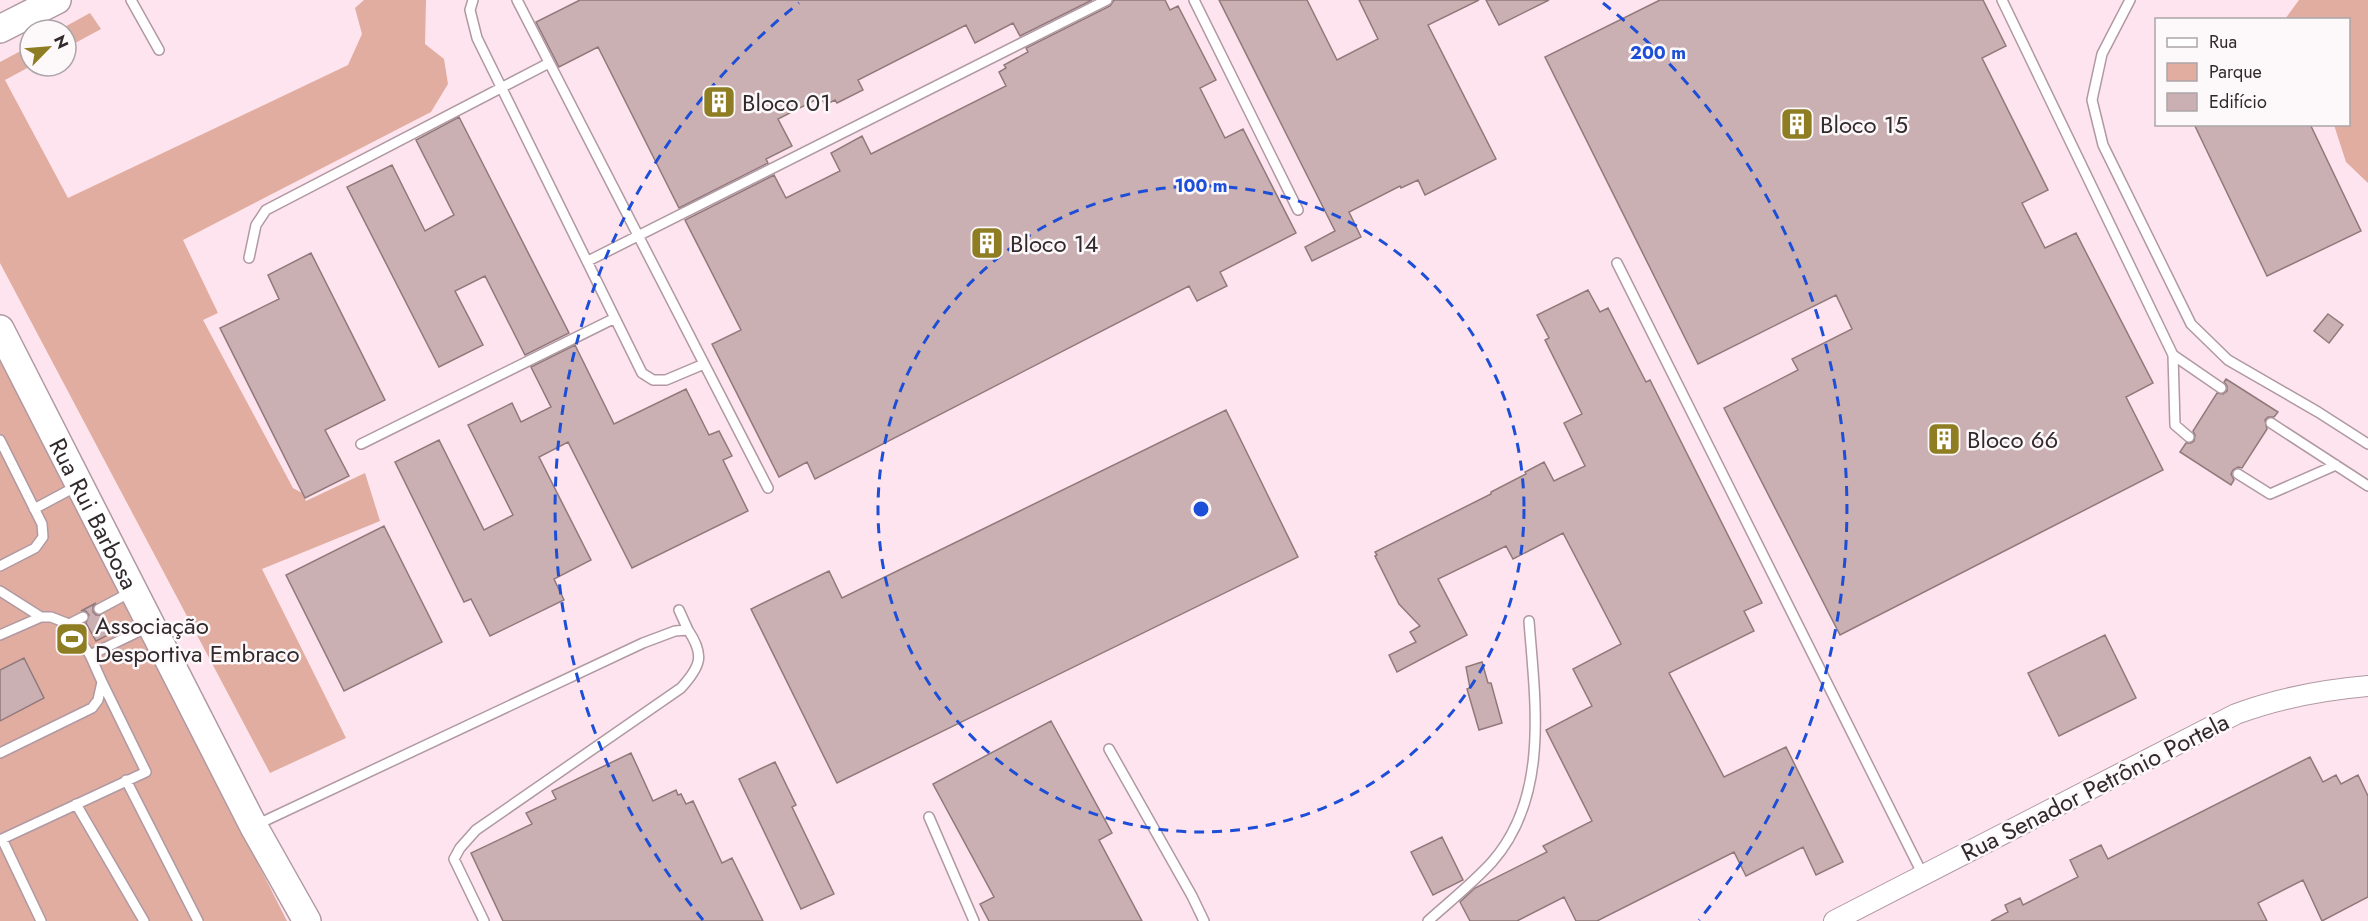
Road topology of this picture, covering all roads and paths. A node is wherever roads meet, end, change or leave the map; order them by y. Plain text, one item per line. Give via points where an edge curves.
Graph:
1 (57, 0) edge
2 (131, 0) edge
3 (473, 0) edge
4 (516, 0) edge
5 (1107, 0) edge
6 (1194, 0) edge
7 (2002, 0) edge
8 (2130, 0) edge
9 (0, 29) edge
10 (159, 50) dead end
11 (549, 63) junction
12 (500, 89) junction
13 (1298, 210) dead end
14 (638, 236) junction
15 (249, 258) dead end
16 (588, 261) junction
17 (1617, 263) dead end
18 (615, 318) junction
19 (0, 329) edge
20 (2173, 355) junction
21 (704, 364) junction
22 (2221, 388) dead end
23 (2271, 423) dead end
24 (2189, 437) dead end
25 (0, 440) edge
26 (361, 444) dead end
27 (2368, 444) edge
28 (2336, 465) junction
29 (2238, 474) dead end
30 (79, 484) junction
31 (2368, 486) edge
32 (768, 488) dead end
33 (34, 509) junction
34 (0, 566) edge
35 (0, 591) edge
36 (133, 591) junction
37 (99, 609) dead end
38 (679, 610) dead end
39 (40, 617) junction
40 (83, 618) dead end
41 (1528, 621) dead end
42 (69, 624) junction
43 (150, 626) junction
44 (688, 630) junction
45 (0, 635) edge
46 (90, 655) junction
47 (102, 682) junction
48 (2368, 686) edge
49 (1109, 749) dead end
50 (0, 753) edge
51 (126, 780) junction
52 (76, 804) junction
53 (929, 817) dead end
54 (254, 826) junction
55 (1, 837) edge
56 (1923, 875) junction
57 (41, 921) edge
58 (144, 921) edge
59 (198, 921) edge
60 (307, 921) edge
61 (484, 921) edge
62 (974, 921) edge
63 (1203, 921) edge
64 (1428, 921) edge
65 (1834, 921) edge

1 - 9 main road
2 - 10 lane
3 - 12 lane via 470,10 477,38
4 - 11 lane
5 - 14 lane
6 - 13 lane
7 - 20 lane
8 - 27 lane via 2102,54 2092,100 2103,145 2191,324 2228,360
11 - 12 lane
11 - 14 lane
12 - 15 lane via 266,210 256,225
12 - 16 lane
14 - 16 lane
14 - 21 lane
16 - 18 lane
17 - 56 lane
18 - 21 lane via 642,373 653,380 666,380
18 - 26 lane
19 - 30 main road, Rua Rui Barbosa
20 - 22 lane
20 - 24 lane via 2175,425
21 - 32 lane
23 - 28 lane
25 - 33 lane
28 - 29 lane via 2270,494
28 - 31 lane
30 - 33 lane
30 - 36 main road, Rua Rui Barbosa
33 - 34 lane via 42,524 43,537 35,548
35 - 39 lane
36 - 37 lane
36 - 43 main road, Rua Rui Barbosa
38 - 44 lane
39 - 42 lane
39 - 45 lane
40 - 42 lane
41 - 64 lane via 1536,714 1532,778 1513,831 1492,862
42 - 46 lane
43 - 46 lane
43 - 54 main road, Rua Rui Barbosa
44 - 54 lane via 643,643
44 - 61 lane via 698,644 699,663 681,687 476,830 460,848 454,859
46 - 47 lane
47 - 50 lane via 92,708
47 - 51 lane via 146,772
48 - 56 street, Rua Senador Petrônio Portela via 2303,694 2236,714
49 - 63 lane
51 - 52 lane
51 - 59 lane
52 - 55 lane
52 - 58 lane
53 - 62 lane
54 - 60 main road, Rua Rui Barbosa
55 - 57 lane
56 - 65 street, Rua Senador Petrônio Portela

